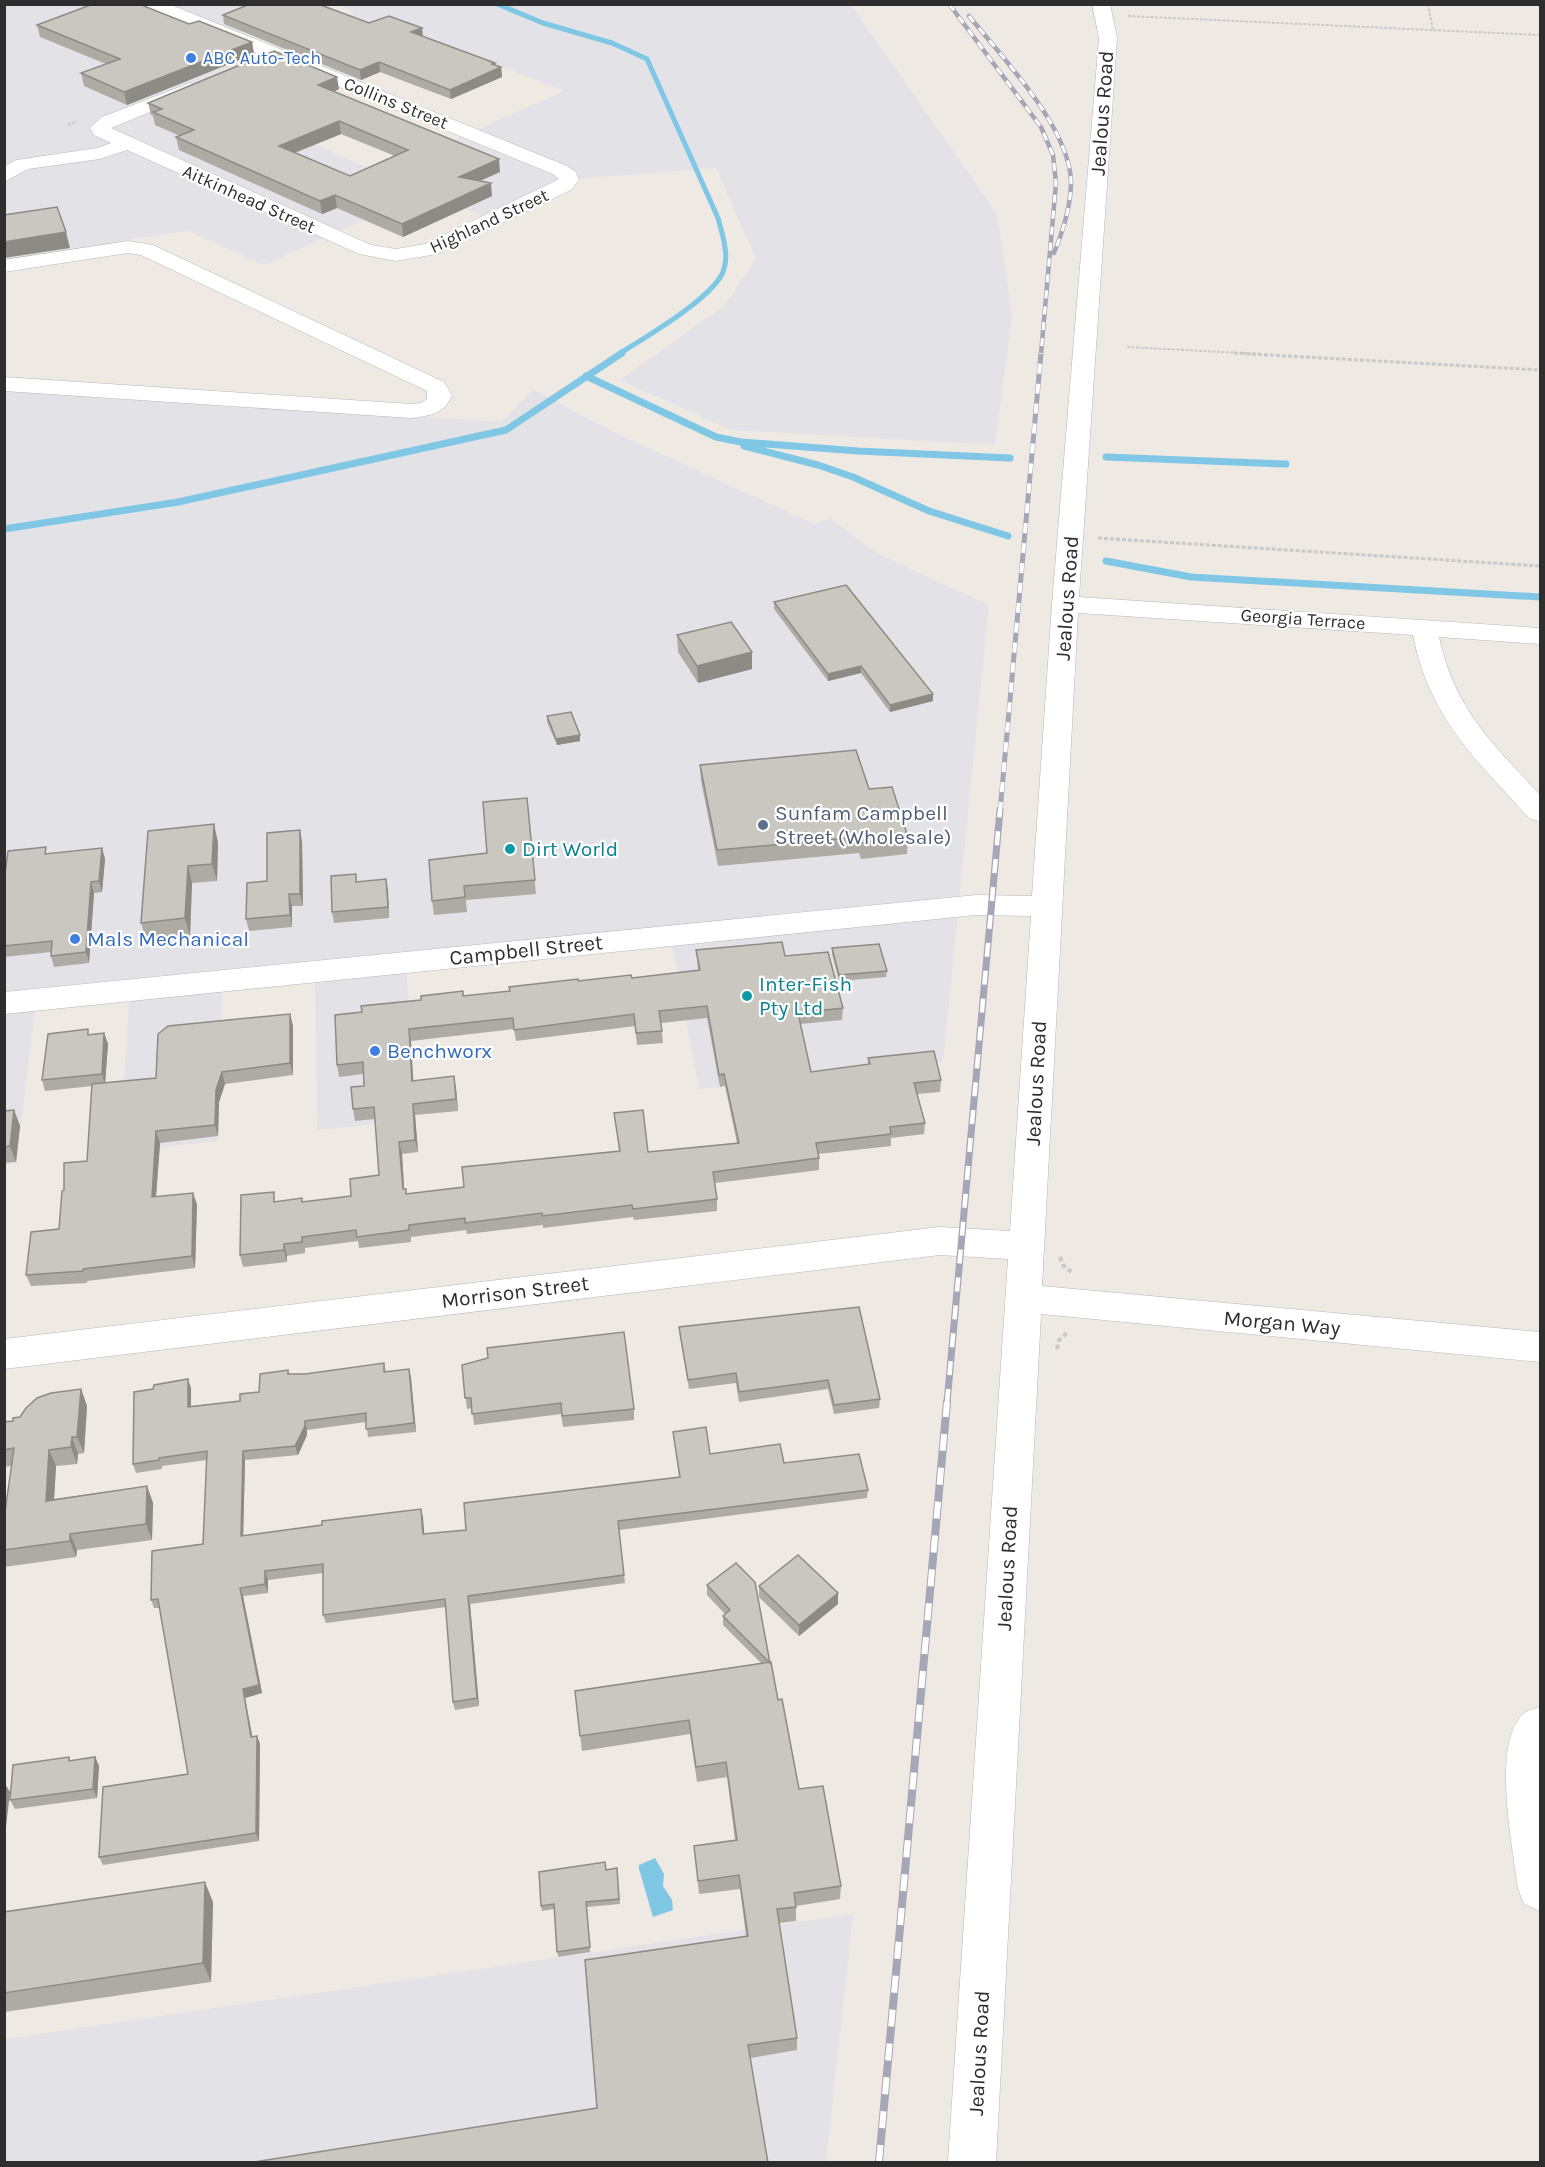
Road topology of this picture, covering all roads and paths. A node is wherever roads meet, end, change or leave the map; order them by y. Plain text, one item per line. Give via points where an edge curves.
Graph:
1 (152, 4) edge
2 (1428, 4) edge
3 (1104, 9) edge
4 (1433, 31) junction
5 (1540, 35) edge
6 (277, 54) junction
7 (255, 63) edge
8 (202, 84) edge
9 (126, 144) junction
10 (4, 176) edge
11 (569, 180) joint
12 (404, 254) joint
13 (4, 266) edge
14 (1127, 347) dead end
15 (1540, 370) edge
16 (4, 384) edge
17 (1071, 536) junction
18 (1540, 566) edge
19 (1065, 604) junction
20 (1424, 627) junction
21 (1540, 636) edge
22 (1540, 812) edge
23 (1047, 907) junction
24 (4, 1003) edge
25 (1027, 1246) junction
26 (1024, 1298) junction
27 (1073, 1330) dead end
28 (1540, 1347) edge
29 (4, 1354) edge
30 (1056, 1360) dead end
31 (1540, 1726) edge
32 (1540, 1889) edge
33 (972, 2163) edge

1 - 6 street, Collins Street
2 - 4 path
3 - 4 path
3 - 17 street, Jealous Road via 1108,38
4 - 5 path
6 - 7 street
6 - 11 street, Collins Street via 560,170
8 - 9 street, Aitkinhead Street via 109,120 100,128 104,134
9 - 10 street via 100,153 23,164
9 - 12 street, Aitkinhead Street via 352,245 378,253
11 - 12 street, Highland Street via 564,186 430,250
13 - 16 street via 128,247 146,249 435,387 440,395 431,407 411,411
14 - 15 path
17 - 18 path
17 - 19 street, Jealous Road
19 - 20 street, Georgia Terrace
19 - 23 street, Jealous Road
20 - 21 street, Georgia Terrace
20 - 22 street via 1438,681 1453,708
23 - 24 street, Campbell Street via 976,904
23 - 25 street, Jealous Road
25 - 26 street, Jealous Road
25 - 29 street, Morrison Street via 940,1241
26 - 28 street, Morgan Way
26 - 33 street, Jealous Road
27 - 30 path via 1059,1340
31 - 32 street via 1528,1747 1526,1769

